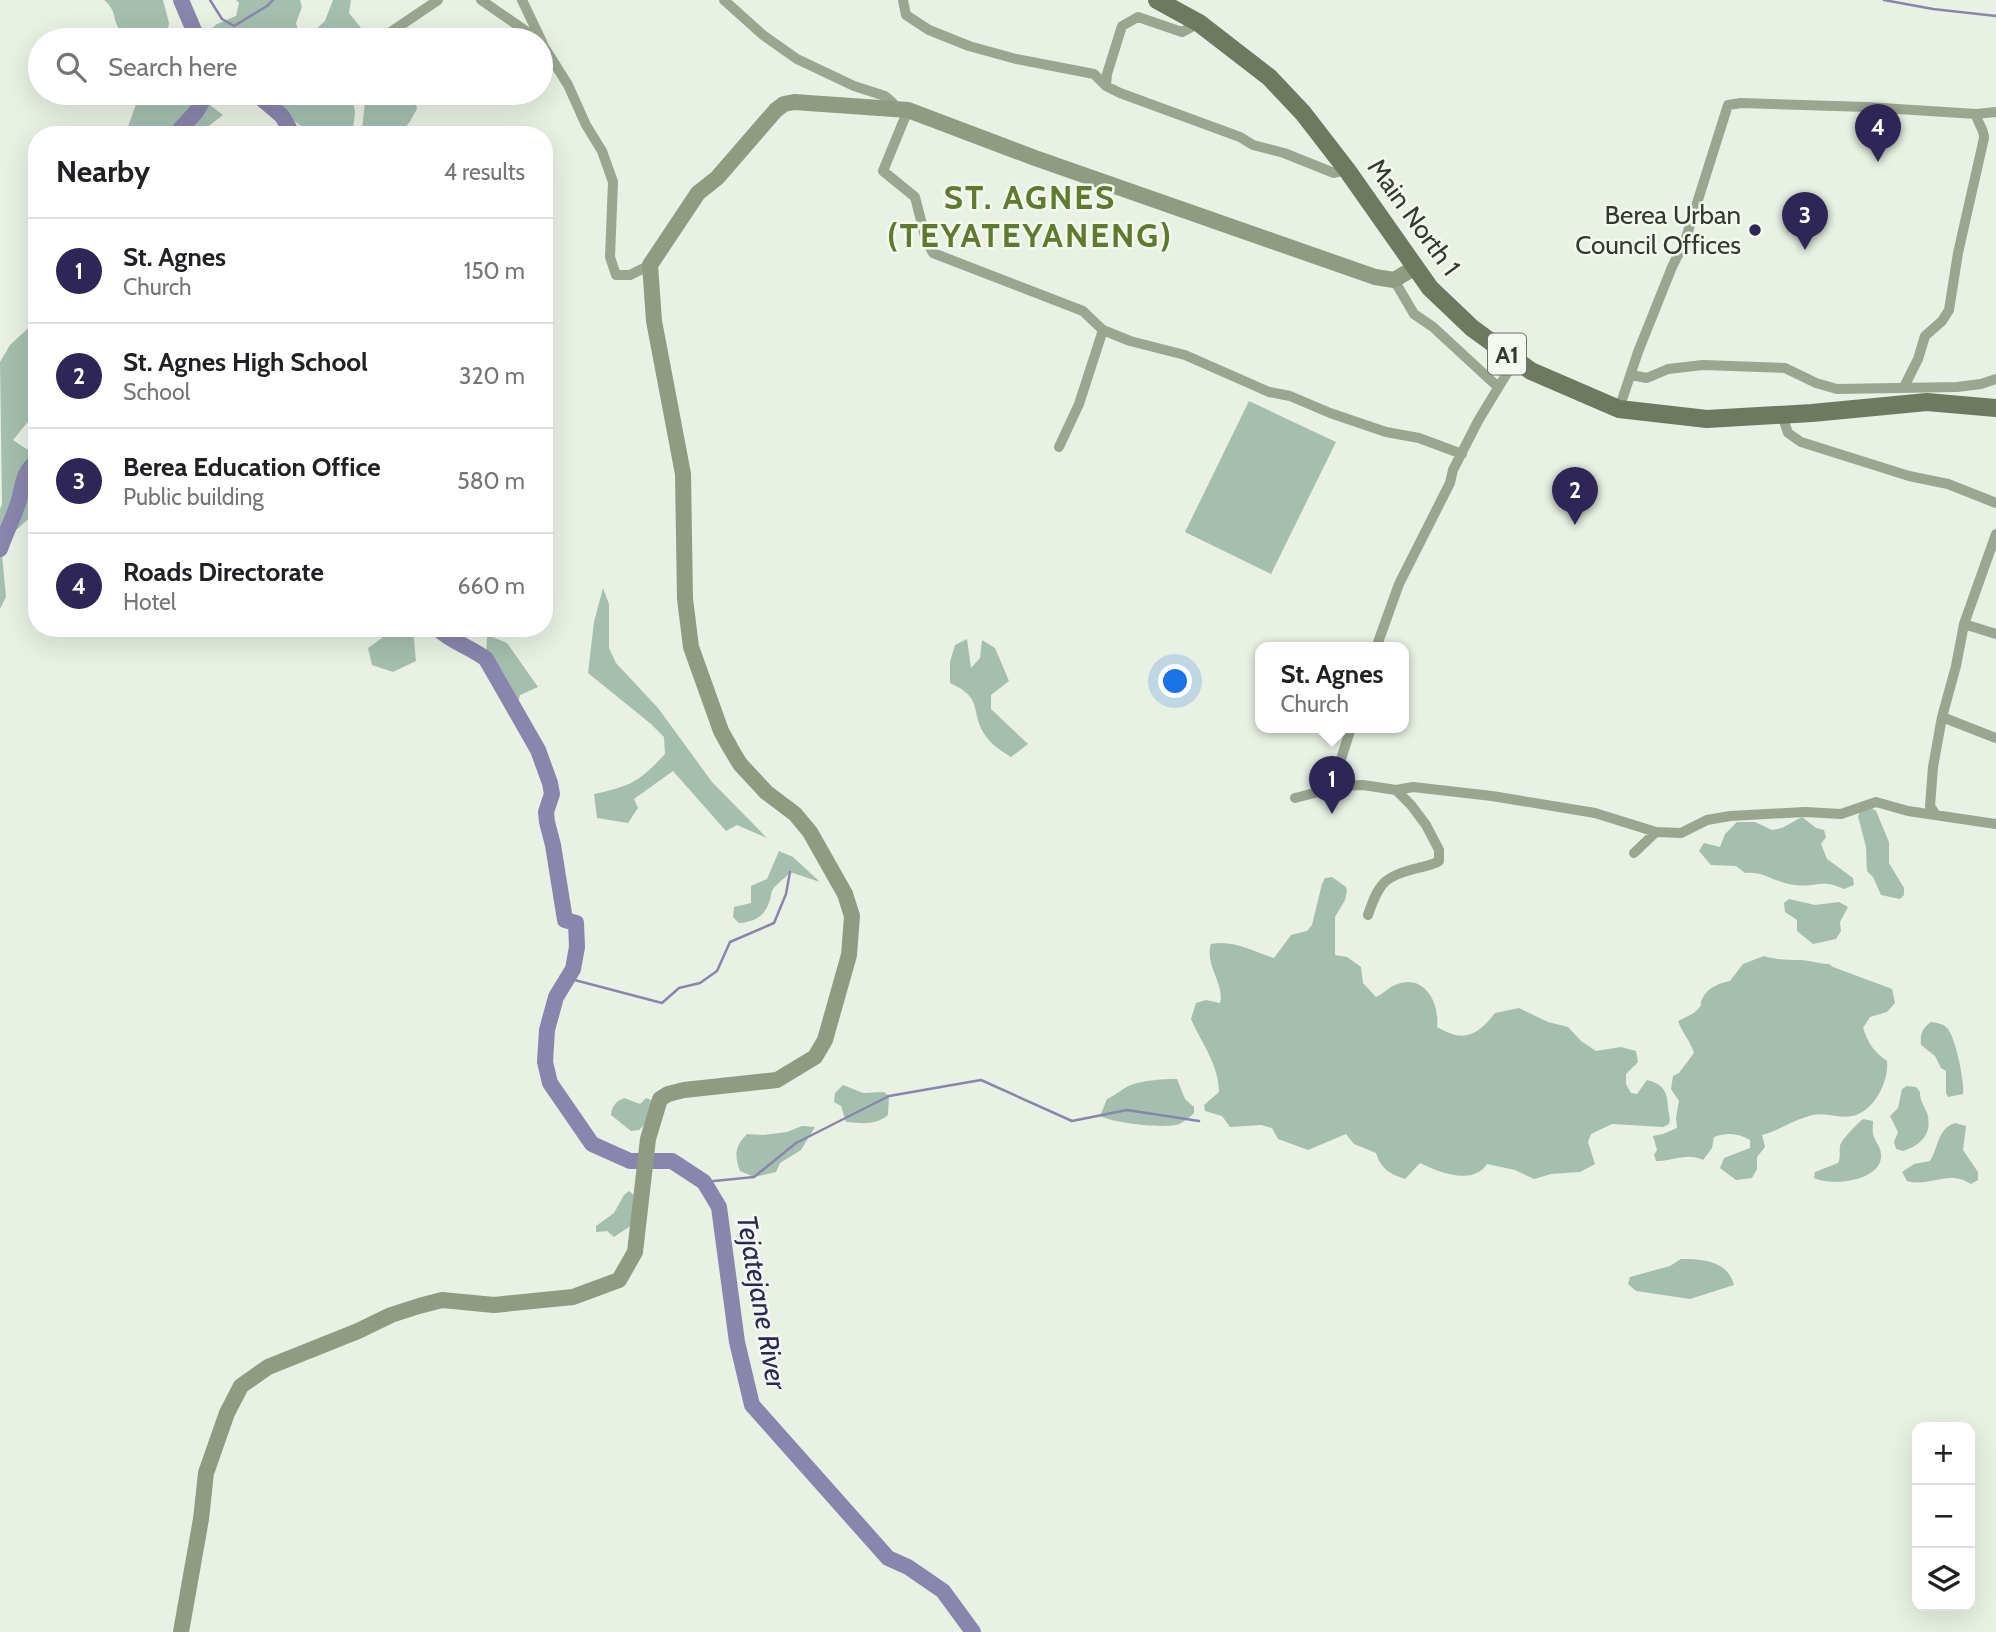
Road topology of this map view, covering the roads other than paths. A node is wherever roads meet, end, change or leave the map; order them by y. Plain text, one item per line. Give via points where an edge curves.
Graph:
1 (438, 0) edge
2 (481, 0) edge
3 (522, 0) edge
4 (724, 0) edge
5 (903, 0) edge
6 (1157, 0) edge
7 (1199, 23) junction
8 (397, 28) edge
9 (522, 28) edge
10 (535, 28) edge
11 (553, 60) edge
12 (1106, 86) junction
13 (900, 109) junction
14 (1996, 112) edge
15 (1976, 114) junction
16 (1347, 170) junction
17 (650, 265) junction
18 (1414, 268) junction
19 (1394, 279) junction
20 (1103, 330) junction
21 (1515, 360) junction
22 (1630, 375) junction
23 (1996, 379) edge
24 (1498, 387) junction
25 (1904, 387) junction
26 (1996, 408) edge
27 (1619, 409) junction
28 (1782, 415) junction
29 (1059, 447) dead end
30 (1462, 454) junction
31 (1996, 503) edge
32 (1996, 534) edge
33 (1992, 559) edge
34 (1964, 625) junction
35 (1996, 634) edge
36 (1378, 642) edge
37 (1942, 716) junction
38 (1349, 733) edge
39 (1996, 738) edge
40 (1332, 787) junction
41 (1396, 790) junction
42 (1295, 798) dead end
43 (1936, 816) junction
44 (1996, 824) edge
45 (1656, 832) junction
46 (1634, 853) dead end
47 (1368, 915) dead end
48 (181, 1632) edge

1 - 8 street
2 - 9 street
3 - 10 street
4 - 13 street via 797,59 885,96
5 - 12 street via 906,15 929,30 1016,60 1094,74
6 - 7 main road, Main North 1 / A1
7 - 12 street via 1182,32 1138,16 1122,26
7 - 16 main road, Main North 1 / A1 via 1269,77
11 - 17 street via 613,181 610,257 616,275 630,275
12 - 16 street via 1253,145 1334,173
13 - 17 street via 784,104 718,178 698,193
13 - 19 street via 1375,278
13 - 20 street via 883,171 915,197 933,253 1083,311
14 - 15 street
15 - 22 street via 1728,105 1685,241
15 - 25 street via 1984,138 1948,310 1925,336
16 - 18 main road, Main North 1 / A1
17 - 48 street via 654,321 683,474 685,599 691,647 721,731 740,764 795,814 845,894 852,934 834,1016 815,1057 777,1080 684,1090 660,1099 648,1139 635,1252 619,1280 573,1297 494,1305 442,1300 419,1306 268,1367 241,1386 206,1473
18 - 19 street
18 - 21 main road, Main North 1 / A1 via 1472,328
19 - 24 street via 1414,314
20 - 29 street via 1079,404
20 - 30 street via 1185,355 1269,392
21 - 24 street
21 - 27 main road, Main North 1 / A1
22 - 25 street via 1647,378 1668,369 1703,365 1785,368 1837,389
22 - 27 street
23 - 25 street via 1957,387
24 - 30 street
26 - 28 main road, Main North 1 / A1 via 1927,402
27 - 28 main road, Main North 1 / A1 via 1707,419
28 - 31 street via 1788,433 1801,442 1909,477 1948,484
30 - 36 street via 1399,584
32 - 33 street
33 - 34 street
34 - 35 street
34 - 37 street
37 - 39 street
37 - 43 street via 1930,806
38 - 40 street
40 - 41 street
40 - 42 street
41 - 45 street via 1413,787 1492,796 1594,813
41 - 47 street via 1426,825 1441,857 1435,864 1385,880
43 - 44 street
43 - 45 street via 1876,802 1842,814 1730,816 1707,820 1681,833
45 - 46 street

